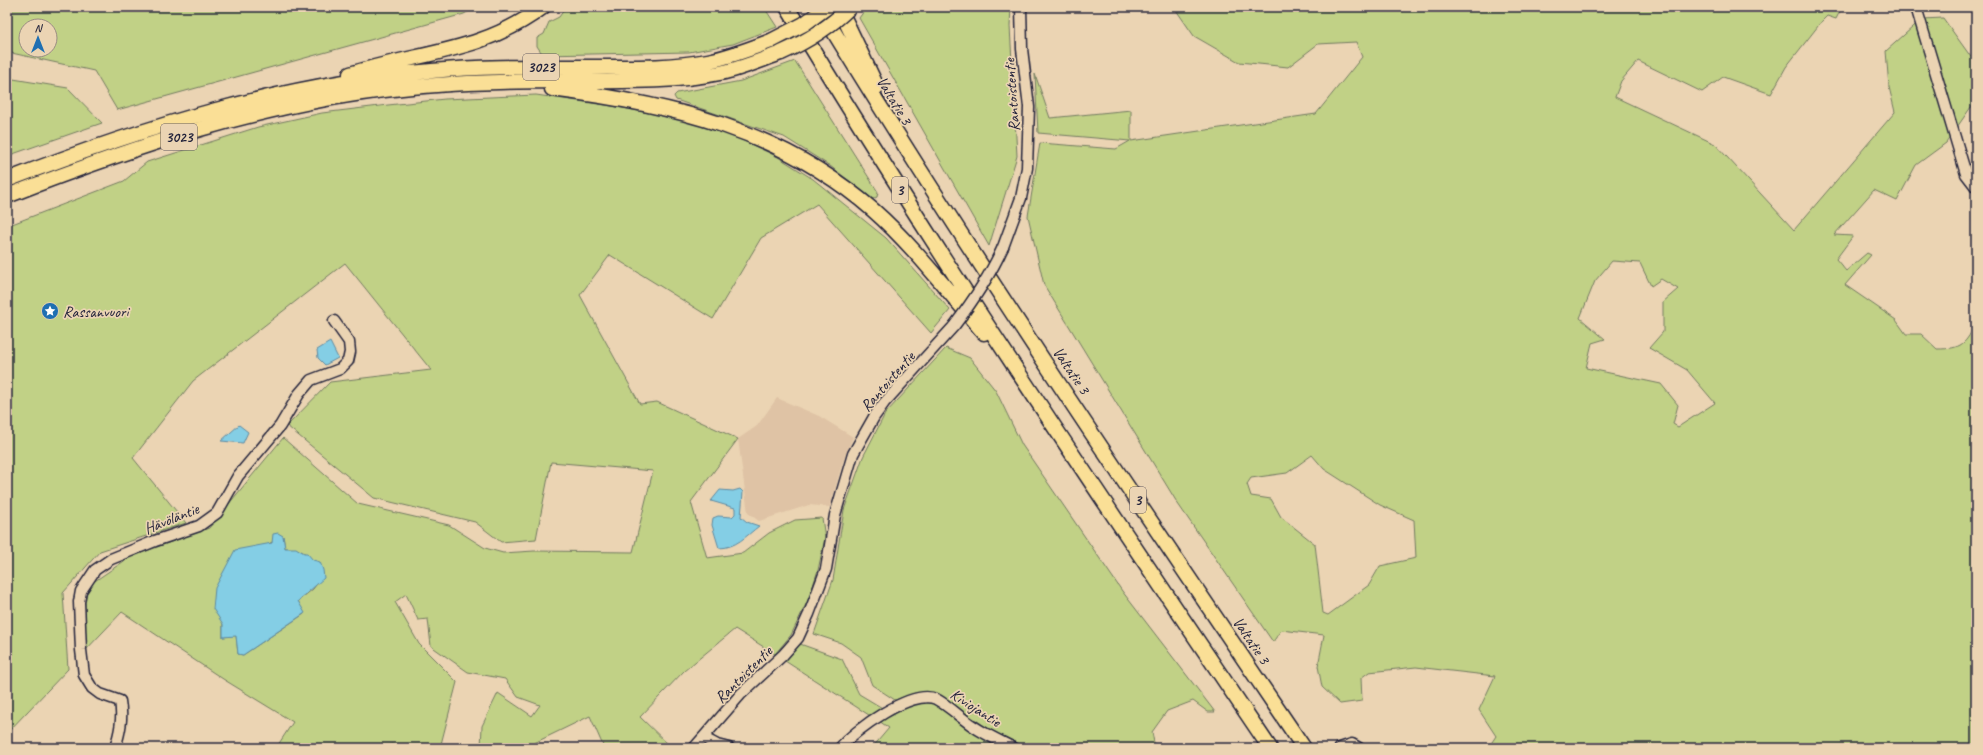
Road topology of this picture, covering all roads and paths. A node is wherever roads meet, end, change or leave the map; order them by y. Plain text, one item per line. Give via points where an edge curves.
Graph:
1 (543, 7) edge
2 (787, 7) edge
3 (819, 7) edge
4 (827, 7) edge
5 (839, 7) edge
6 (850, 7) edge
7 (1022, 7) edge
8 (1916, 7) edge
9 (496, 82) junction
10 (309, 88) junction
11 (903, 146) junction
12 (7, 180) edge
13 (1976, 187) edge
14 (7, 196) edge
15 (334, 321) dead end
16 (1018, 371) junction
17 (704, 738) junction
18 (115, 748) edge
19 (694, 748) edge
20 (729, 748) edge
21 (840, 748) edge
22 (1014, 748) edge
23 (1270, 748) edge
24 (1304, 748) edge
25 (1340, 748) edge
26 (1359, 748) edge

1 - 10 highway via 509,29 479,41 367,69
2 - 16 highway, 3 via 857,123
3 - 11 highway, Valtatie 3 / 3
4 - 10 highway, 3023, bridge via 804,24 771,41 730,56 688,64 433,70
5 - 11 highway
6 - 9 highway, 3023, bridge via 813,36 781,53 721,73 657,80
7 - 17 street, Rantoistentie, bridge via 1022,49 1029,107 1028,160 1021,198 1003,247 982,287 954,326 884,402 853,454 834,515 826,569 810,614 798,638 741,694
8 - 13 street via 1966,174
9 - 14 highway, 3023 via 400,88 285,108 220,124 130,152
9 - 16 highway via 604,96 676,110 718,122 781,149 842,185 873,210 904,241
10 - 12 highway, 3023 via 127,136
11 - 24 highway, Valtatie 3 / 3
15 - 18 street, Hävöläntie via 348,342 348,361 340,370 311,380 299,394 280,426 238,476 217,513 199,526 111,559 95,570 81,591 81,663 84,675 92,688 100,694 120,701 121,729
16 - 23 highway, 3
17 - 19 street, Rantoistentie
17 - 20 street
21 - 22 street, Kiviojantie via 848,738 891,710 927,697 936,699 975,727
25 - 26 street via 1352,744

